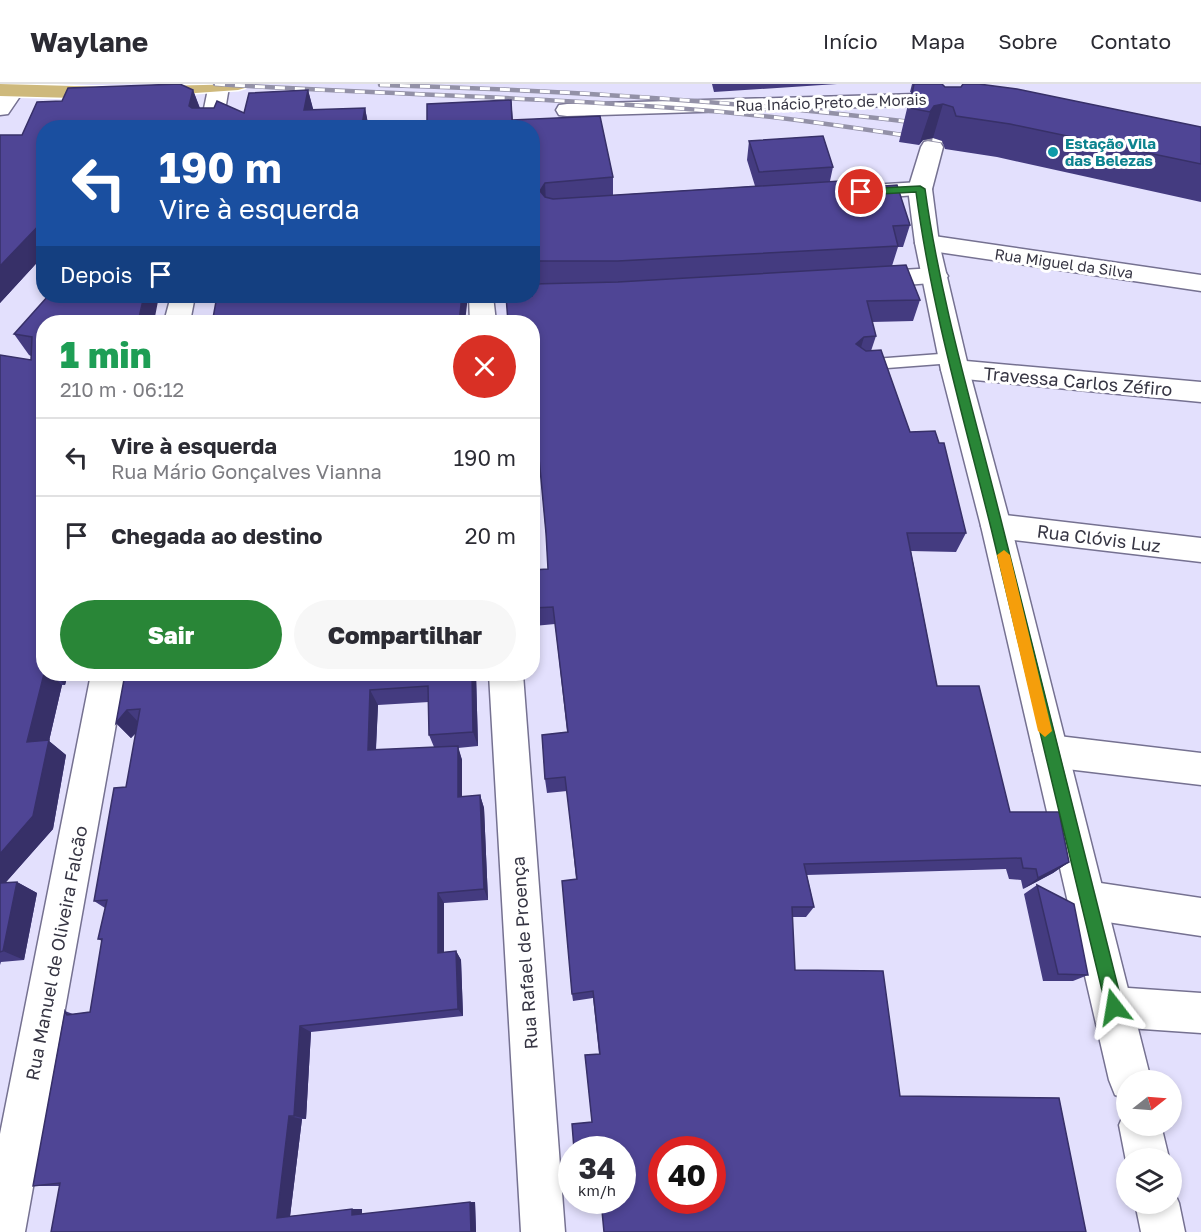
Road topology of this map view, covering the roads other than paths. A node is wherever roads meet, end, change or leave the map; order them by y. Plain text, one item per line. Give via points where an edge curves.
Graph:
1 (228, 85) edge
2 (4, 97) edge
3 (946, 99) edge
4 (970, 102) edge
5 (567, 110) dead end
6 (214, 120) edge
7 (932, 147) dead end
8 (920, 189) junction
9 (832, 194) edge
10 (927, 243) junction
11 (935, 276) junction
12 (844, 281) edge
13 (1201, 283) edge
14 (954, 364) junction
15 (860, 366) edge
16 (1201, 392) edge
17 (996, 526) junction
18 (1201, 549) edge
19 (107, 681) edge
20 (506, 681) edge
21 (1050, 751) junction
22 (1201, 769) edge
23 (1087, 900) junction
24 (1201, 917) edge
25 (1114, 1007) junction
26 (1201, 1013) edge
27 (1128, 1070) edge
28 (1159, 1214) edge
29 (4, 1216) edge
30 (543, 1232) edge
31 (1163, 1232) edge

1 - 2 main road
1 - 6 street
3 - 4 street, Rua Inácio Preto de Morais
3 - 5 street, Rua Inácio Preto de Morais
7 - 8 street
8 - 9 street
8 - 10 street
10 - 11 street
10 - 13 street, Rua Miguel da Silva
11 - 12 street
11 - 14 street
14 - 15 lane
14 - 16 street, Travessa Carlos Zéfiro
14 - 17 street
17 - 18 street, Rua Clóvis Luz
17 - 21 street
19 - 29 street, Rua Manuel de Oliveira Falcão
20 - 30 street, Rua Rafael de Proença
21 - 22 street
21 - 23 street
23 - 24 street
23 - 25 street
25 - 26 street
25 - 27 street
28 - 31 street

